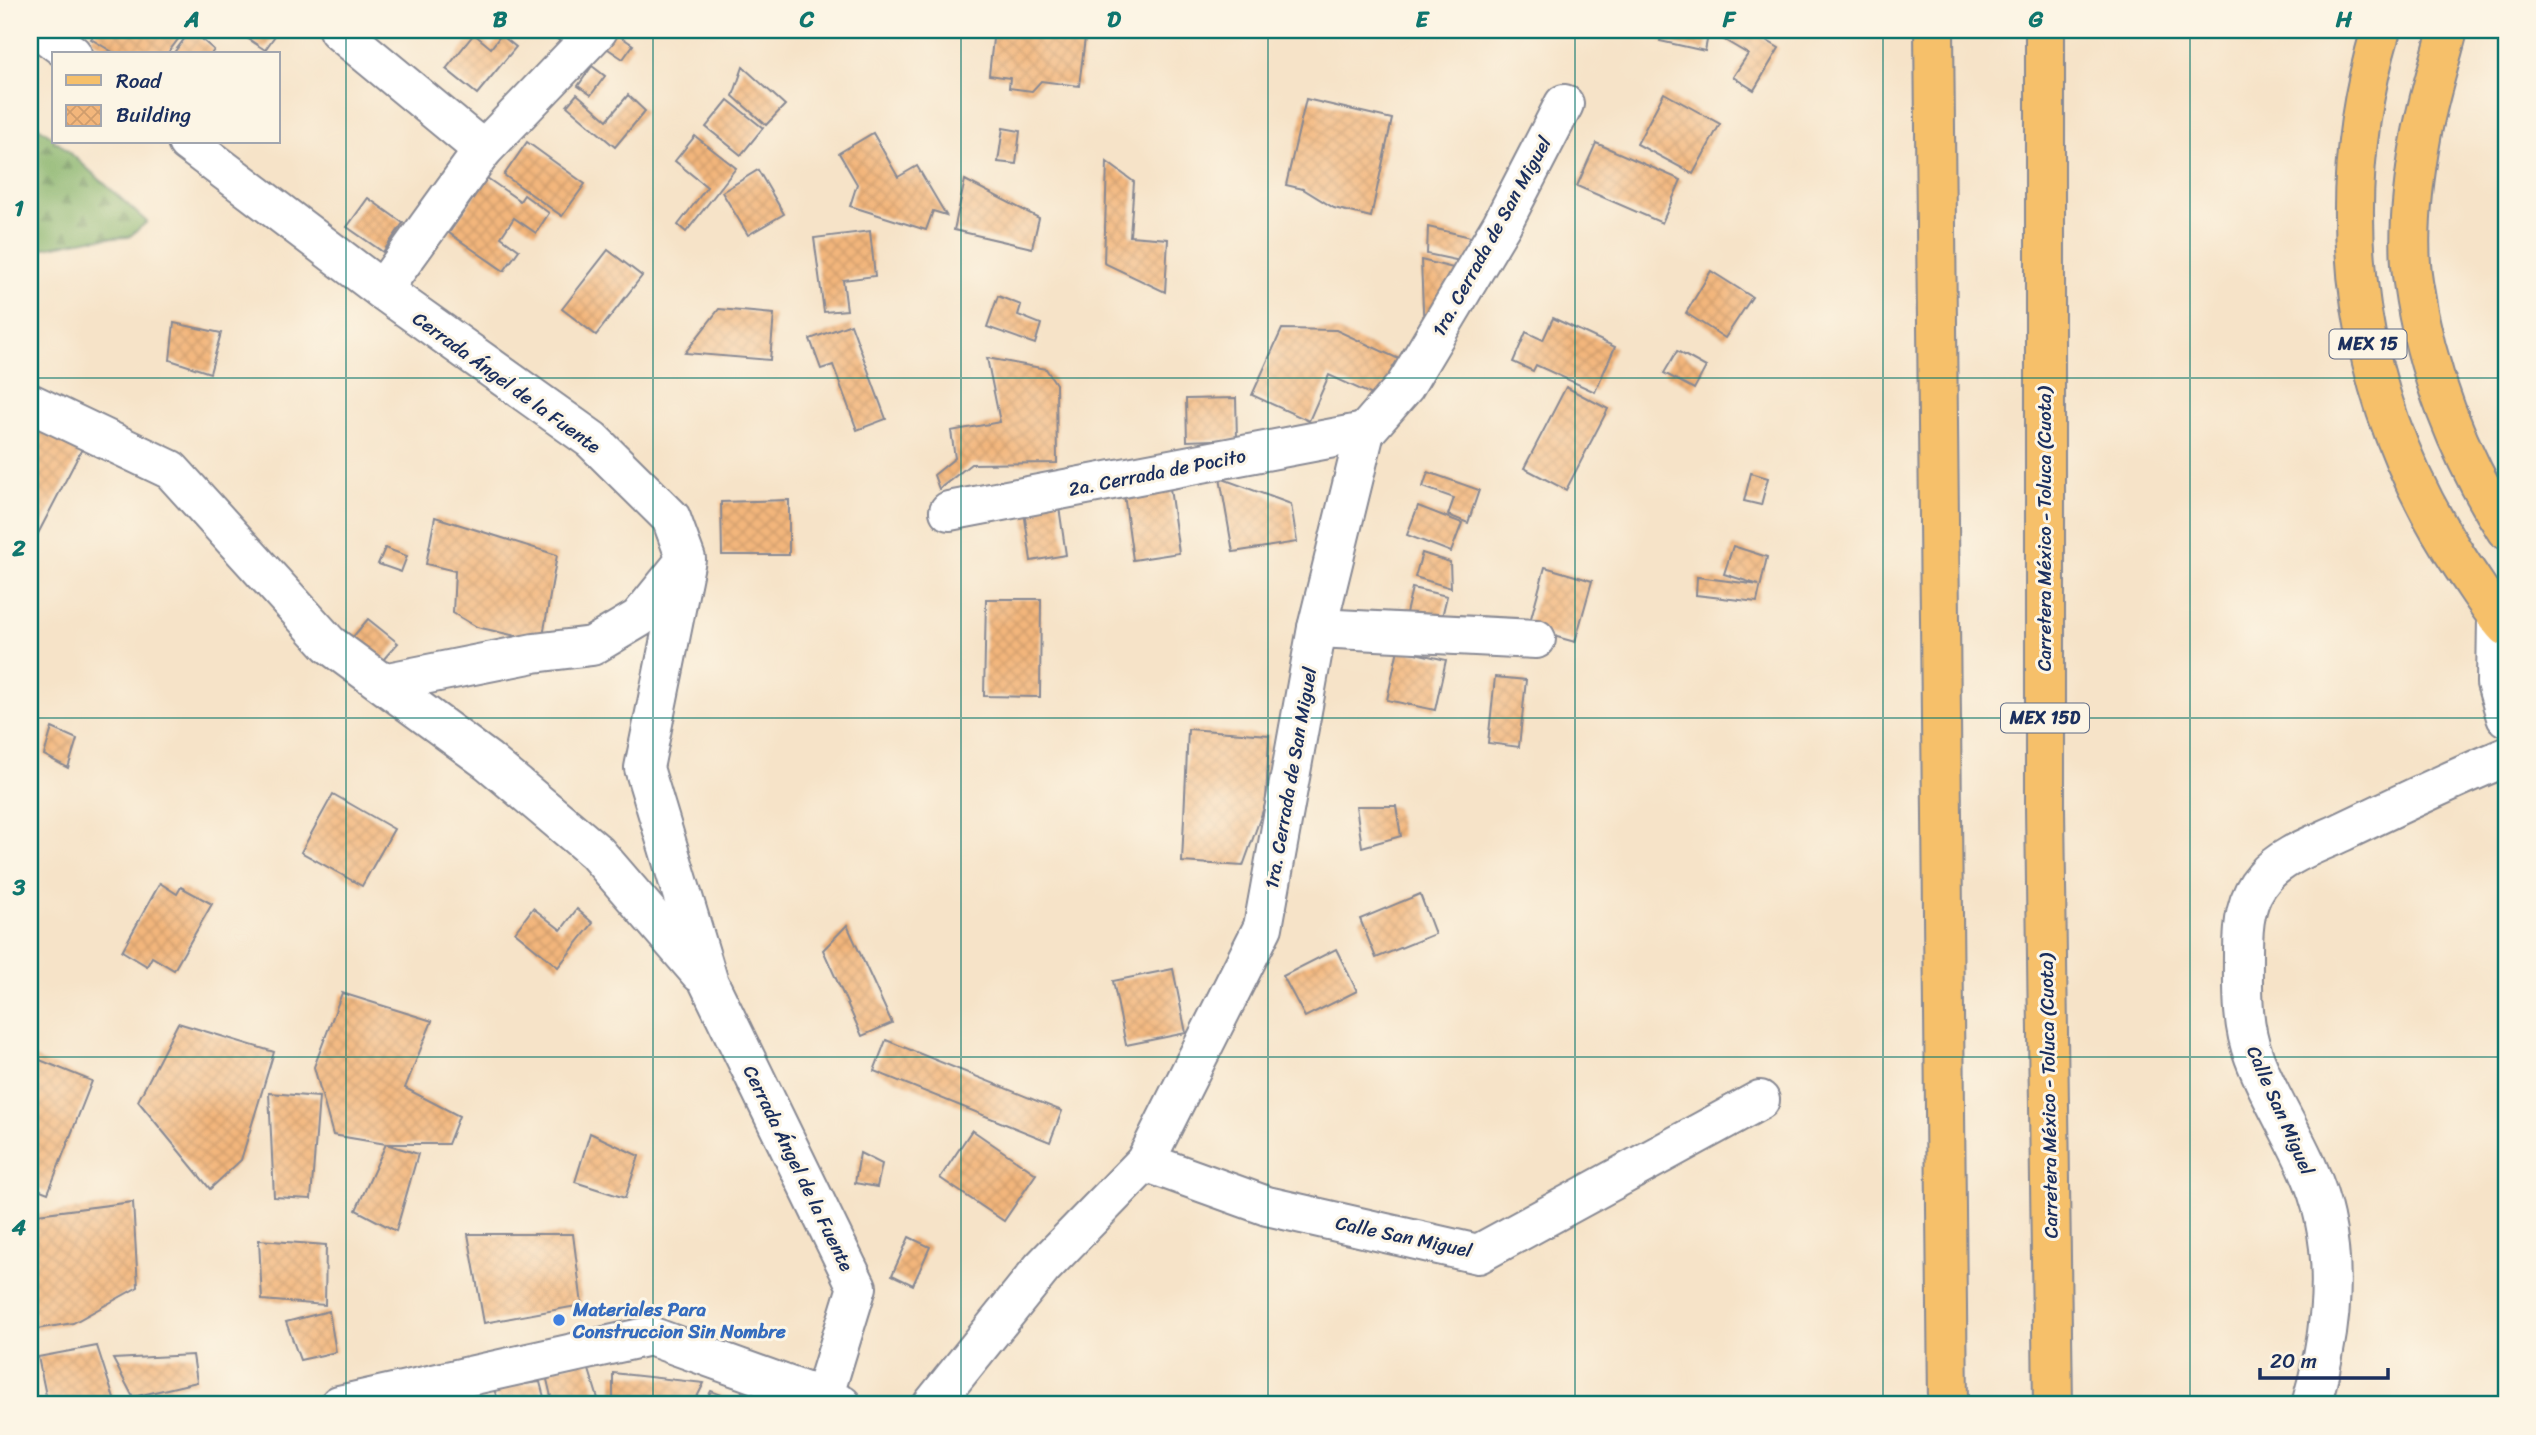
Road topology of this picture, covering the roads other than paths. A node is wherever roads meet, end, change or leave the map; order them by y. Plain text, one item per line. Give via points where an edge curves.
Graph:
1 (40, 30) edge
2 (338, 30) edge
3 (598, 30) edge
4 (1934, 30) edge
5 (2045, 30) edge
6 (2381, 30) edge
7 (2448, 30) edge
8 (69, 52) edge
9 (1564, 104) dead end
10 (190, 144) edge
11 (482, 150) junction
12 (382, 290) junction
13 (30, 403) edge
14 (1365, 432) junction
15 (949, 511) dead end
16 (2506, 530) edge
17 (686, 559) junction
18 (2501, 622) edge
19 (1317, 628) junction
20 (1536, 639) dead end
21 (383, 683) junction
22 (2506, 717) edge
23 (2506, 757) edge
24 (709, 983) junction
25 (1760, 1100) dead end
26 (1145, 1162) junction
27 (833, 1402) edge
28 (339, 1405) edge
29 (932, 1405) edge
30 (1948, 1405) edge
31 (2053, 1405) edge
32 (2311, 1405) edge

1 - 8 street
2 - 11 street
3 - 11 street
4 - 30 main road
5 - 31 main road, Carretera México - Toluca (Cuota) / MEX 15D via 2045,810
6 - 18 main road, MEX 15 via 2358,141 2352,216 2356,278 2369,346 2392,435 2421,499
7 - 16 main road, MEX 15 via 2421,138 2412,279 2425,349 2470,468
9 - 14 street, 1ra. Cerrada de San Miguel via 1502,224 1405,386
10 - 12 street, Cerrada Ángel de la Fuente
11 - 12 street
12 - 17 street, Cerrada Ángel de la Fuente via 592,440 671,518
13 - 21 street, Cerrada Ángel de la Fuente via 171,470 329,644
14 - 15 street, 2a. Cerrada de Pocito
14 - 19 street, 1ra. Cerrada de San Miguel
17 - 21 street via 639,618 592,646
17 - 24 street, Cerrada Ángel de la Fuente via 644,768
18 - 22 street via 2496,683
19 - 20 street
19 - 26 street, 1ra. Cerrada de San Miguel via 1263,927
21 - 24 street, Cerrada Ángel de la Fuente via 488,761 596,852
23 - 32 street, Calle San Miguel via 2296,854 2264,876 2246,906 2245,1027 2253,1056 2313,1182 2330,1250 2332,1300 2324,1361
24 - 27 street, Cerrada Ángel de la Fuente via 857,1287
25 - 26 street, Calle San Miguel via 1478,1254 1267,1206
26 - 29 street, 1ra. Cerrada de San Miguel via 1042,1268
27 - 28 street via 650,1336

